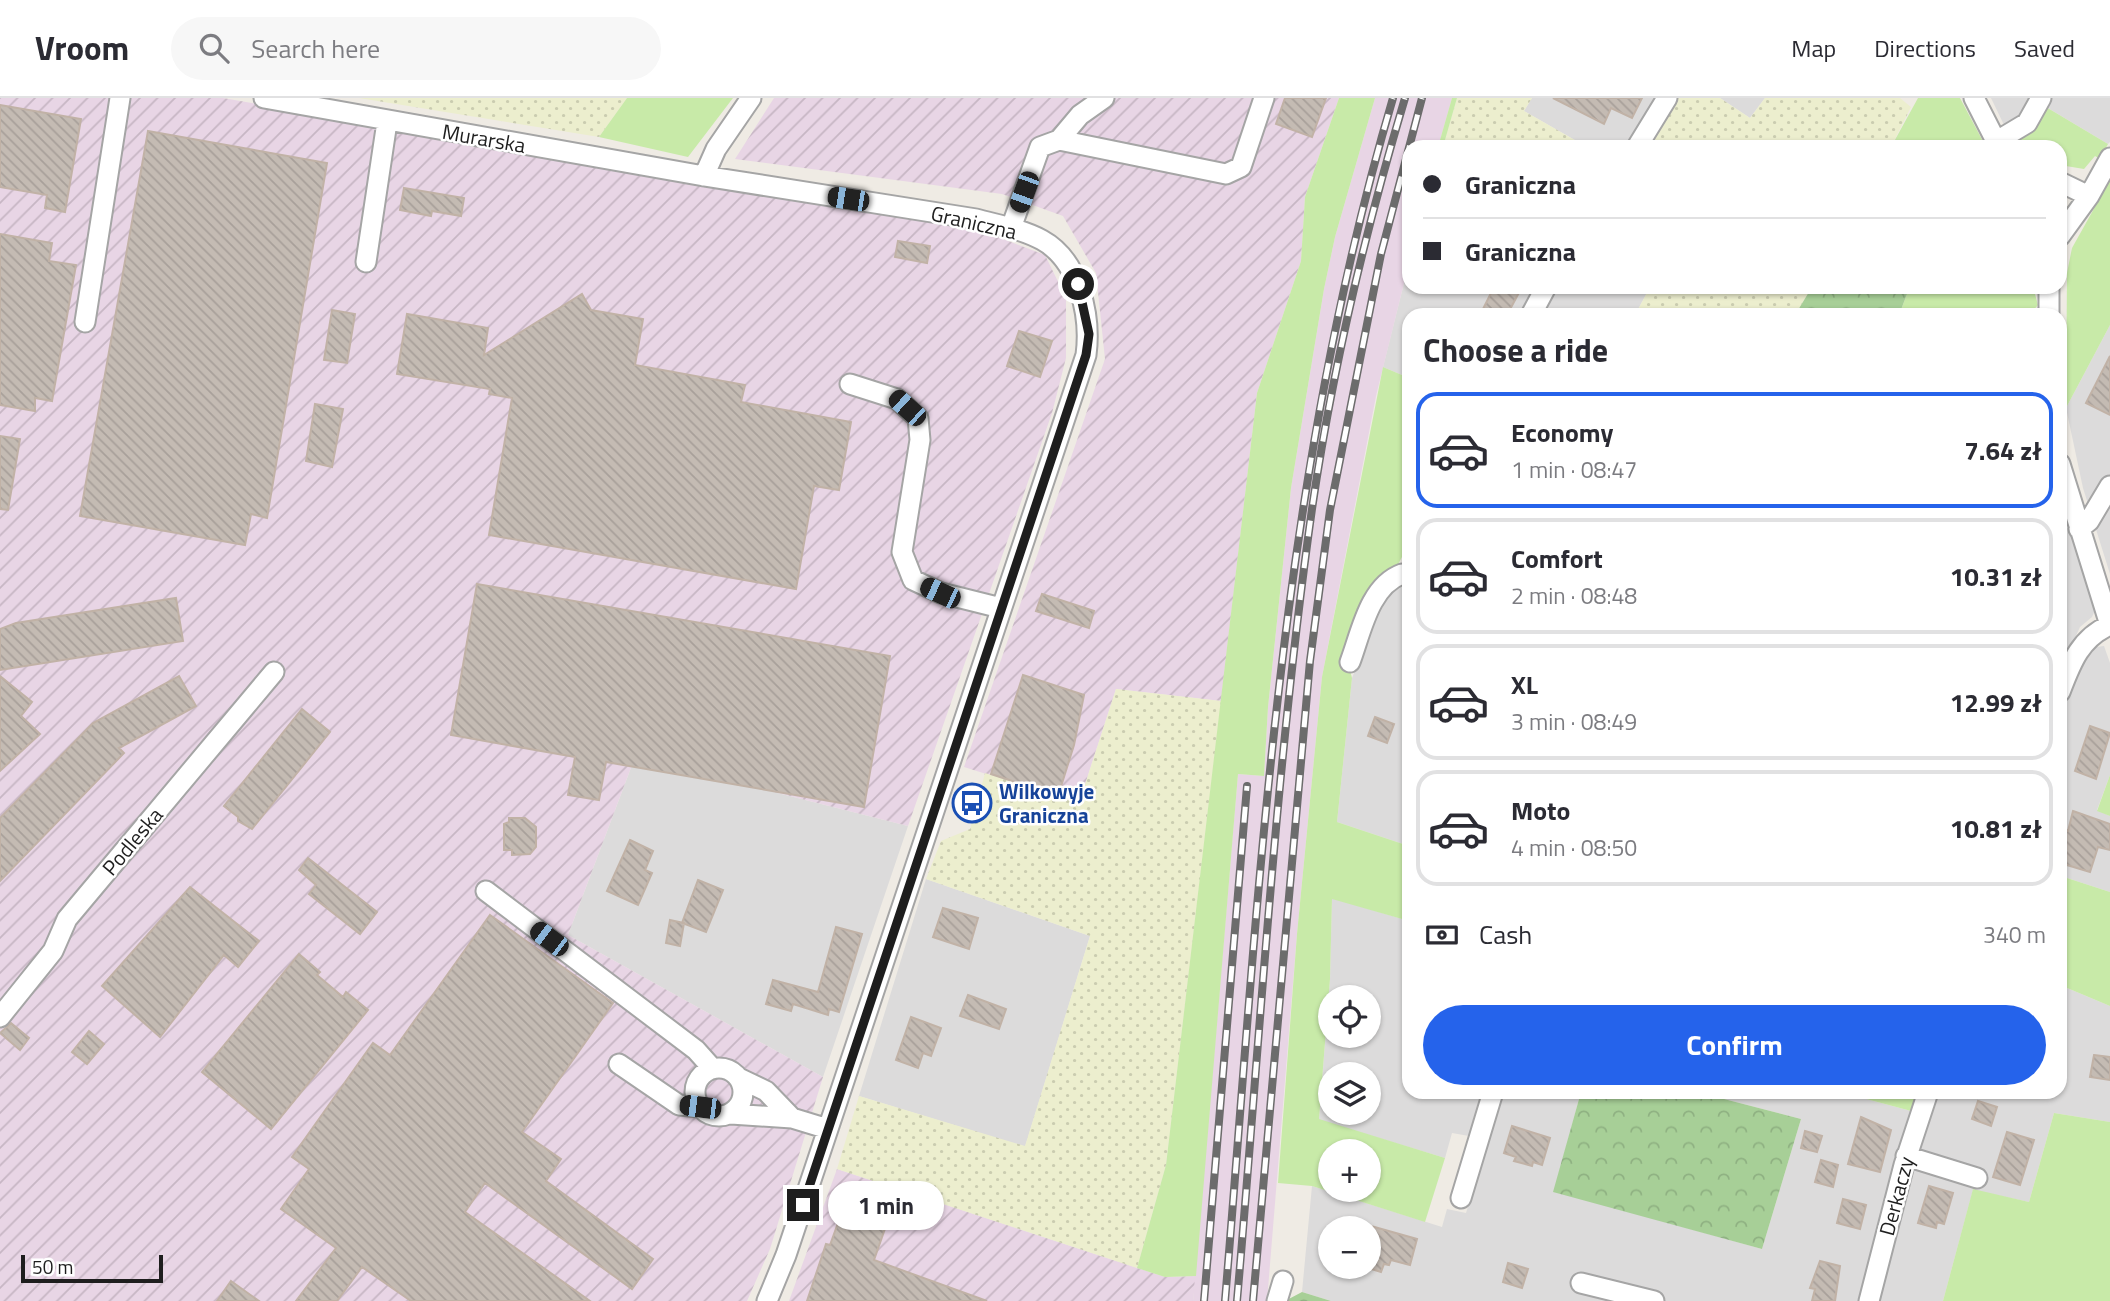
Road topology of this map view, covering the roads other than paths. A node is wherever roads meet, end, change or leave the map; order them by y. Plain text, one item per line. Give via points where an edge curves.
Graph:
1 (120, 98) edge
2 (264, 98) edge
3 (751, 98) edge
4 (1104, 98) edge
5 (1264, 98) edge
6 (1667, 98) edge
7 (1974, 98) edge
8 (2041, 98) edge
9 (387, 122) junction
10 (1059, 140) junction
11 (1641, 140) edge
12 (1996, 140) edge
13 (2003, 140) edge
14 (2110, 158) edge
15 (704, 176) junction
16 (2067, 185) edge
17 (2089, 196) junction
18 (2067, 226) edge
19 (1011, 228) junction
20 (366, 262) dead end
21 (85, 322) dead end
22 (850, 384) dead end
23 (2110, 485) edge
24 (2067, 488) edge
25 (2079, 529) junction
26 (1402, 572) edge
27 (1001, 608) junction
28 (2110, 625) edge
29 (1350, 662) dead end
30 (274, 672) dead end
31 (2067, 677) edge
32 (486, 891) dead end
33 (0, 1017) edge
34 (619, 1063) dead end
35 (713, 1069) junction
36 (740, 1078) junction
37 (1491, 1099) edge
38 (1926, 1099) edge
39 (700, 1107) junction
40 (731, 1114) junction
41 (792, 1118) junction
42 (828, 1129) junction
43 (1906, 1156) junction
44 (1977, 1178) dead end
45 (1461, 1198) dead end
46 (1283, 1281) dead end
47 (1581, 1283) dead end
48 (767, 1301) edge
49 (1277, 1301) edge
50 (1654, 1301) edge
51 (1869, 1301) edge

1 - 21 street
2 - 9 street, Murarska
3 - 15 street via 716,149
4 - 10 street via 1080,115
5 - 10 street via 1241,167 1226,174
6 - 11 street
7 - 12 street
8 - 13 street via 2026,123
9 - 15 street, Murarska
9 - 20 street
10 - 19 street via 1040,147
14 - 17 street
15 - 19 street, Graniczna
16 - 17 street
17 - 18 street
19 - 27 street, Graniczna via 1045,241 1063,261 1078,284 1089,334
22 - 27 street via 897,399 918,418 920,440 902,552 912,580 940,593
23 - 25 street via 2090,521
24 - 25 street
25 - 28 street
26 - 29 street via 1377,594
27 - 42 street, Graniczna
28 - 31 street via 2088,636
30 - 33 street, Podleska via 66,919 53,951
32 - 35 street via 696,1050
34 - 39 street via 679,1105
35 - 36 street via 727,1069
35 - 39 street via 696,1083
36 - 40 street via 742,1101
36 - 41 street via 766,1091
37 - 45 street
38 - 43 street, Derkaczy
39 - 40 street via 714,1116
40 - 41 street
41 - 42 street
42 - 48 street, Graniczna
43 - 44 street
43 - 51 street, Derkaczy
46 - 49 street
47 - 50 street

